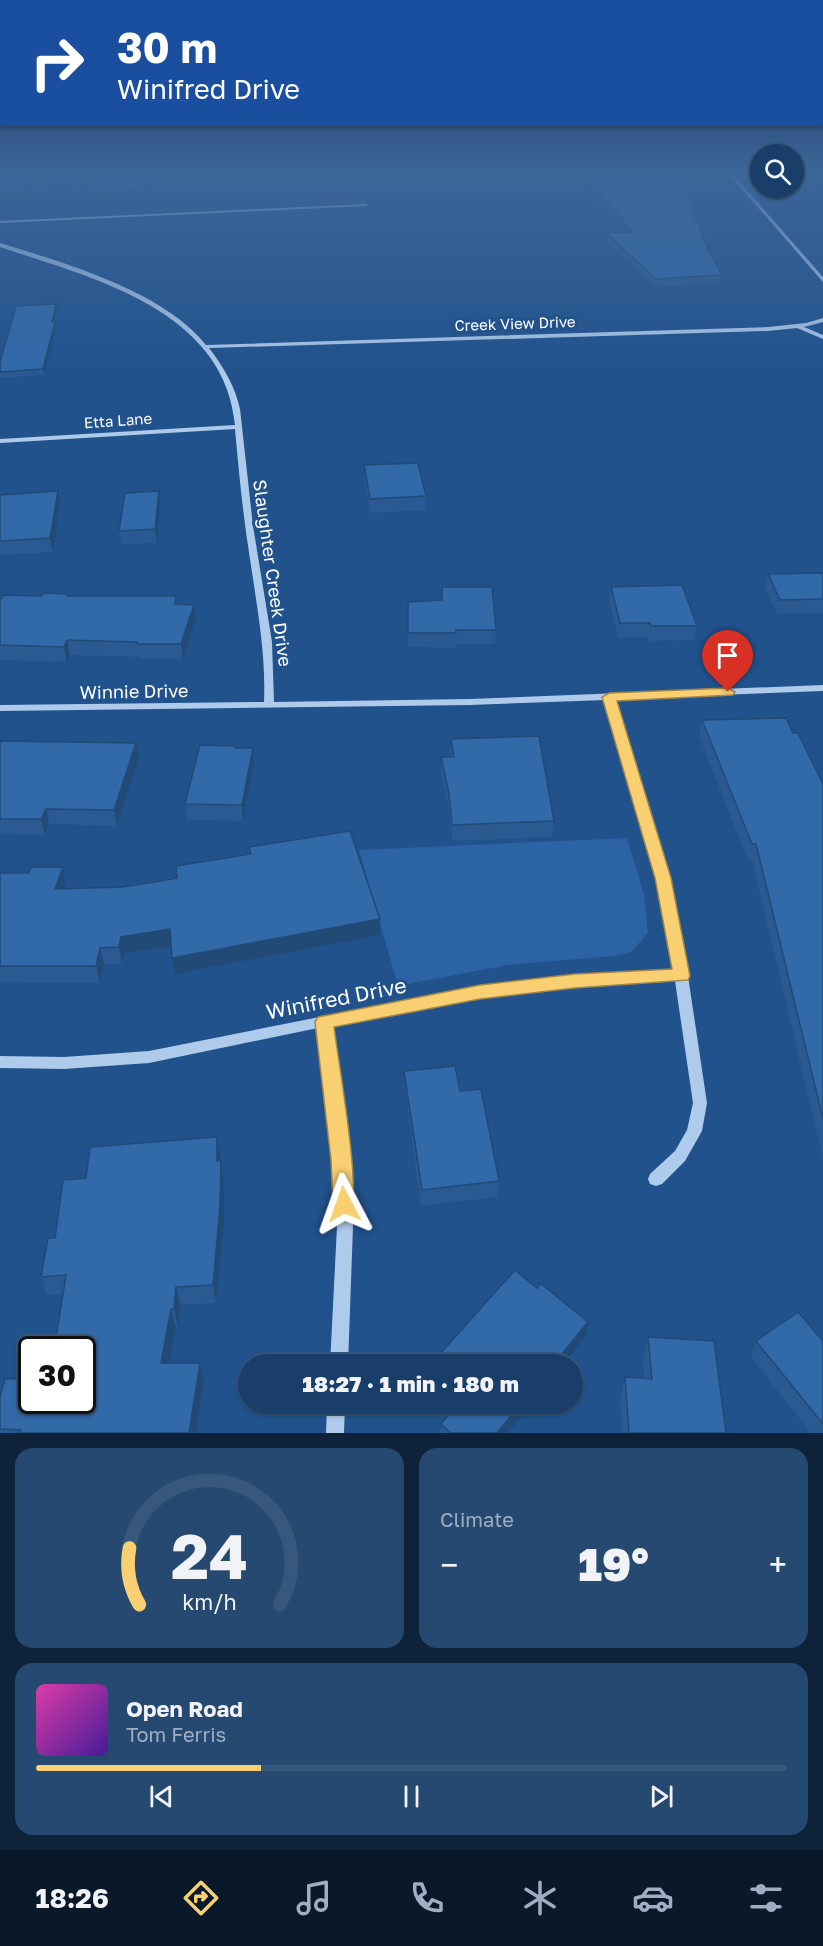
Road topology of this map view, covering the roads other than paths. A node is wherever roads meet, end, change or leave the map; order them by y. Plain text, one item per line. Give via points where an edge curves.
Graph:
1 (787, 239) edge
2 (0, 245) edge
3 (15, 250) junction
4 (0, 254) edge
5 (823, 280) edge
6 (823, 320) edge
7 (796, 326) junction
8 (823, 337) edge
9 (207, 346) junction
10 (238, 428) junction
11 (0, 441) edge
12 (823, 688) edge
13 (609, 697) junction
14 (269, 705) junction
15 (0, 708) edge
16 (681, 976) junction
17 (324, 1022) junction
18 (0, 1062) edge
19 (656, 1179) dead end
20 (339, 1354) edge
21 (336, 1414) edge
22 (335, 1433) edge

1 - 5 street
2 - 3 street, Slaughter Creek Drive
3 - 4 street
3 - 9 street, Slaughter Creek Drive via 144,299
6 - 7 street, Creek View Drive
7 - 8 street
7 - 9 street, Creek View Drive
9 - 10 street, Slaughter Creek Drive via 234,399
10 - 11 street, Etta Lane
10 - 14 street, Slaughter Creek Drive via 269,646
12 - 13 street
13 - 14 street
13 - 16 street via 663,878
14 - 15 street, Winnie Drive
16 - 17 street, Winifred Drive via 575,981 480,992
16 - 19 street via 700,1103 694,1131 681,1156
17 - 18 street, Winifred Drive via 149,1057 64,1063
17 - 20 street via 345,1226
21 - 22 street

